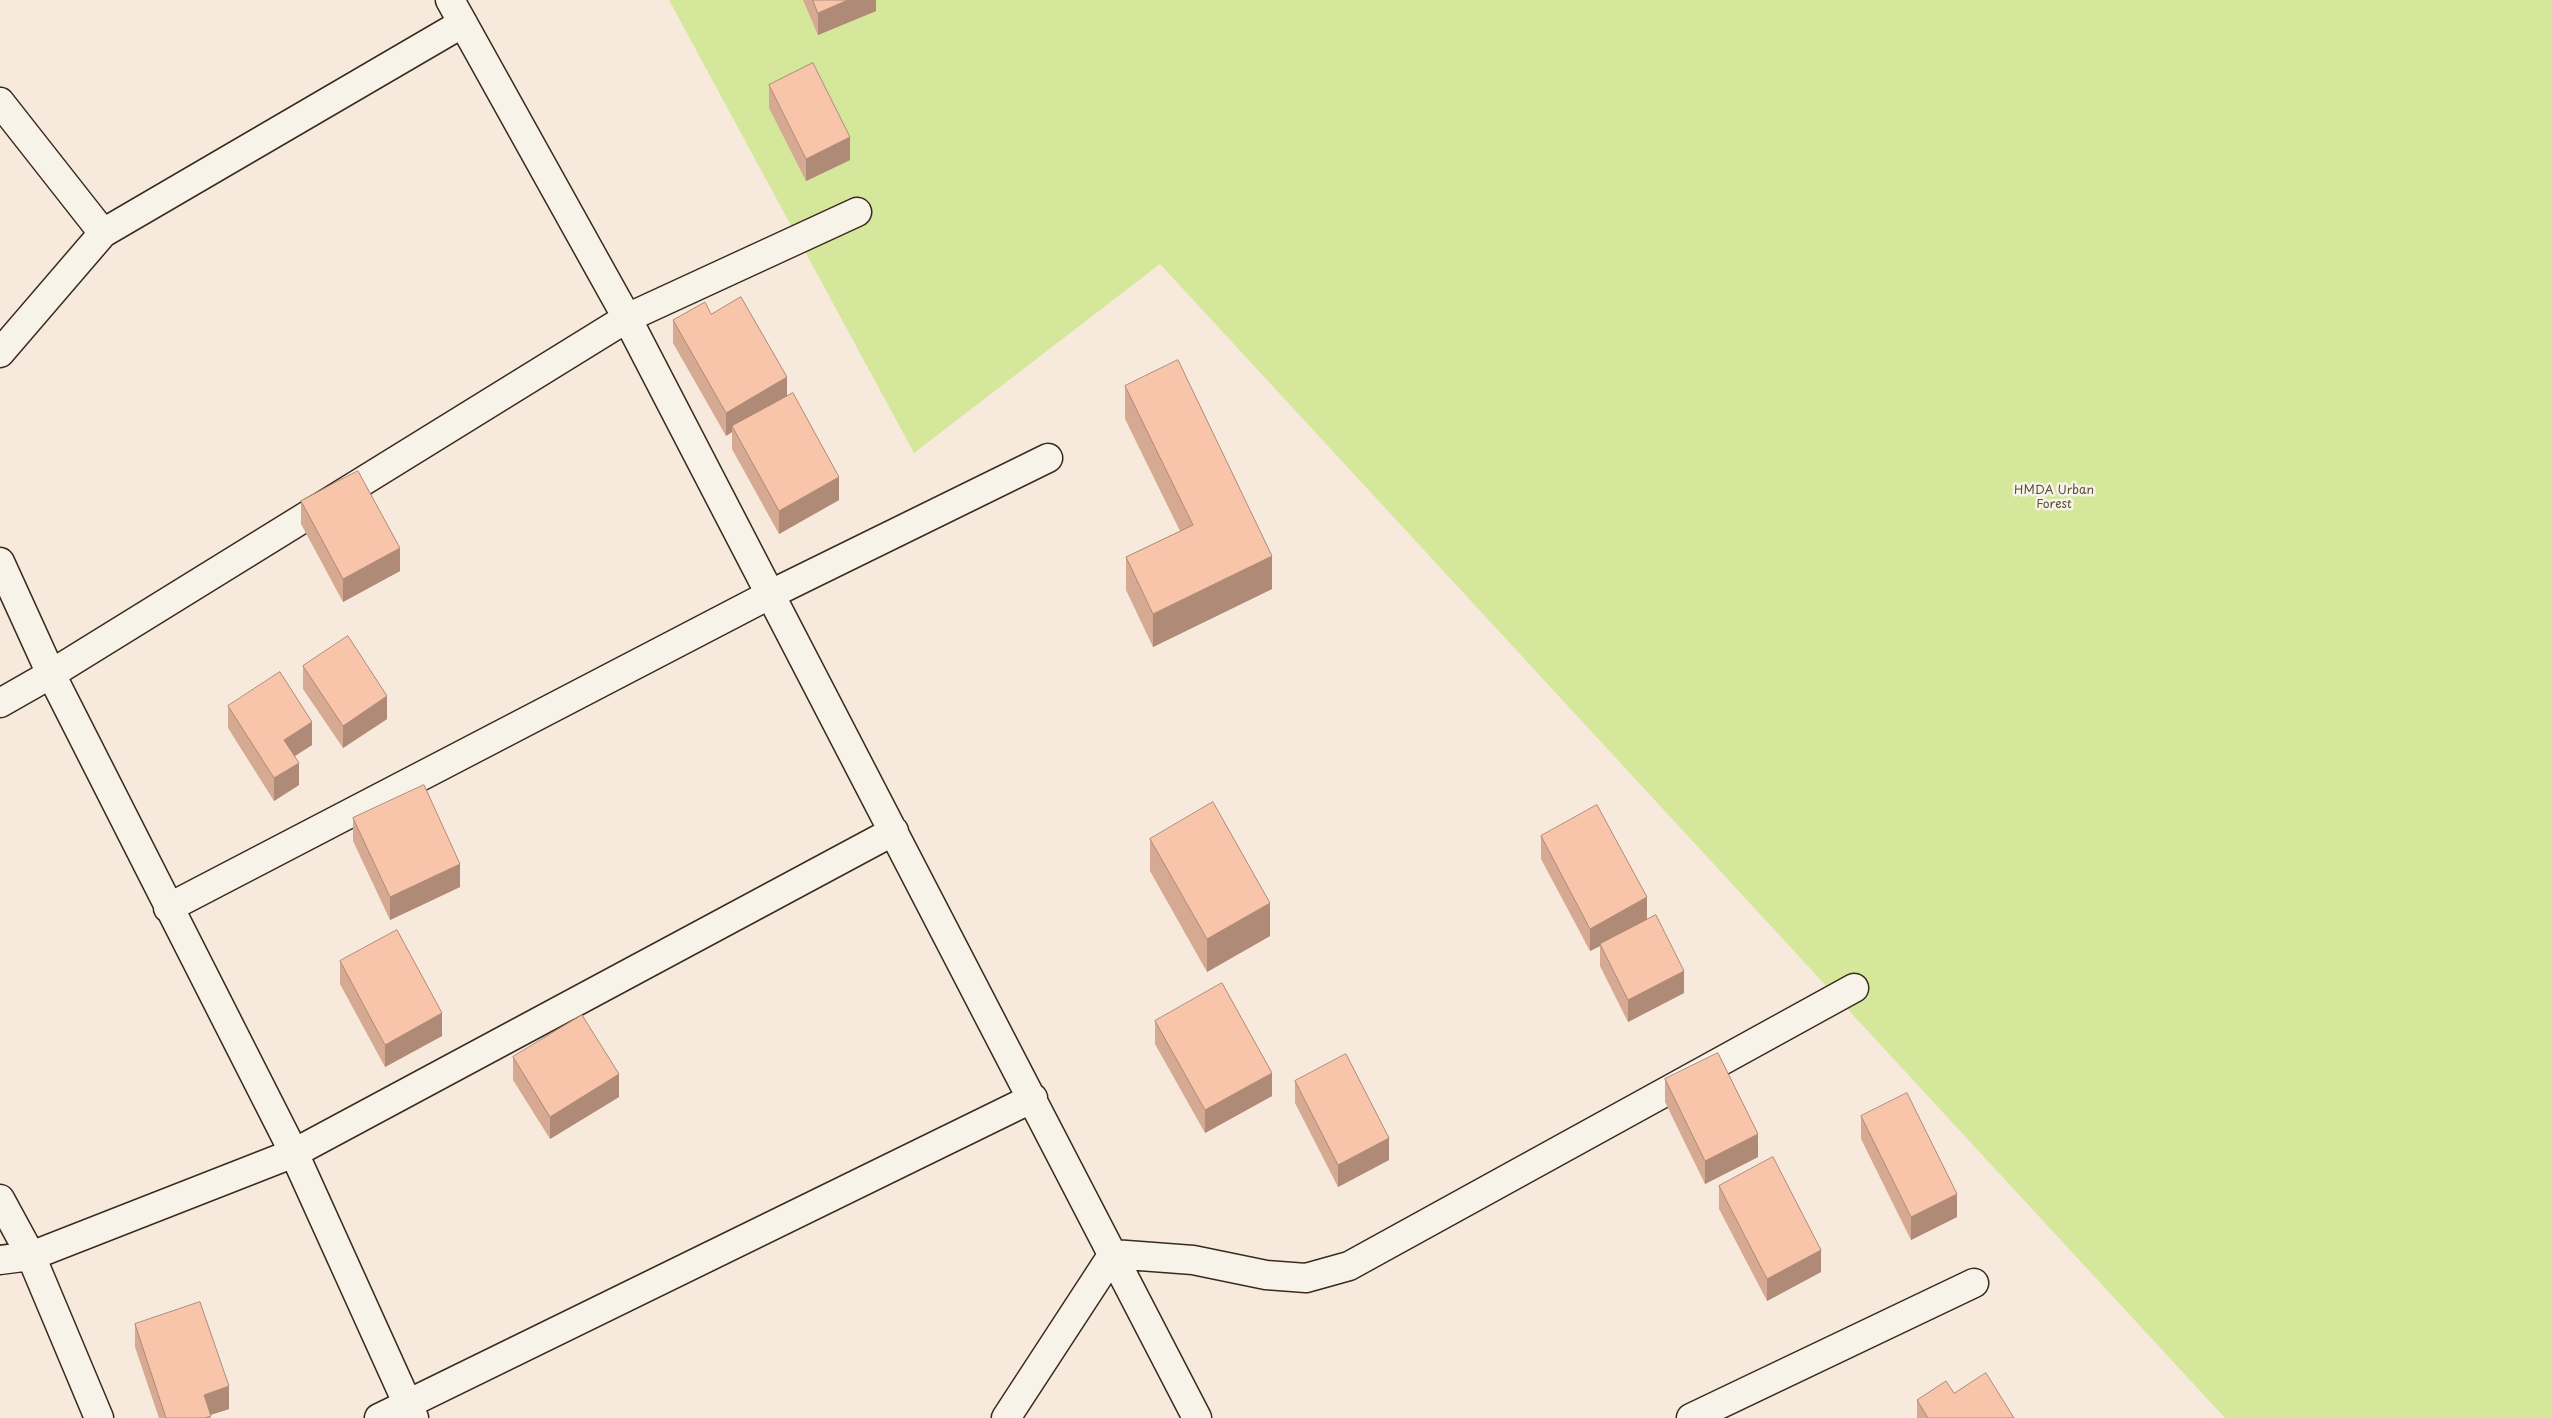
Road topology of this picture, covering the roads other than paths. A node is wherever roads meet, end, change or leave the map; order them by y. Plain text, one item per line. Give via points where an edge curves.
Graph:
1 (457, 11) edge
2 (0, 102) edge
3 (857, 212) dead end
4 (103, 232) junction
5 (627, 318) junction
6 (0, 353) edge
7 (1048, 458) dead end
8 (0, 562) edge
9 (770, 594) junction
10 (51, 674) junction
11 (0, 703) edge
12 (894, 831) junction
13 (168, 908) junction
14 (1854, 988) dead end
15 (1033, 1098) junction
16 (294, 1153) junction
17 (0, 1199) edge
18 (1113, 1254) junction
19 (31, 1256) junction
20 (0, 1260) edge
21 (1974, 1283) dead end
22 (411, 1410) edge
23 (99, 1418) edge
24 (379, 1418) edge
25 (1006, 1418) edge
26 (1197, 1418) edge
27 (1691, 1418) edge

1 - 4 street
1 - 5 street
2 - 4 street
3 - 5 street
4 - 6 street
5 - 9 street
5 - 10 street
7 - 9 street
8 - 10 street
9 - 12 street
9 - 13 street
10 - 11 street
10 - 13 street
12 - 15 street
12 - 16 street
13 - 16 street
14 - 18 street via 1349,1266 1306,1278 1266,1275 1193,1260
15 - 18 street
15 - 22 street
16 - 19 street
16 - 22 street
17 - 19 street
18 - 25 street
18 - 26 street
19 - 20 street
19 - 23 street
21 - 27 street
22 - 24 street

